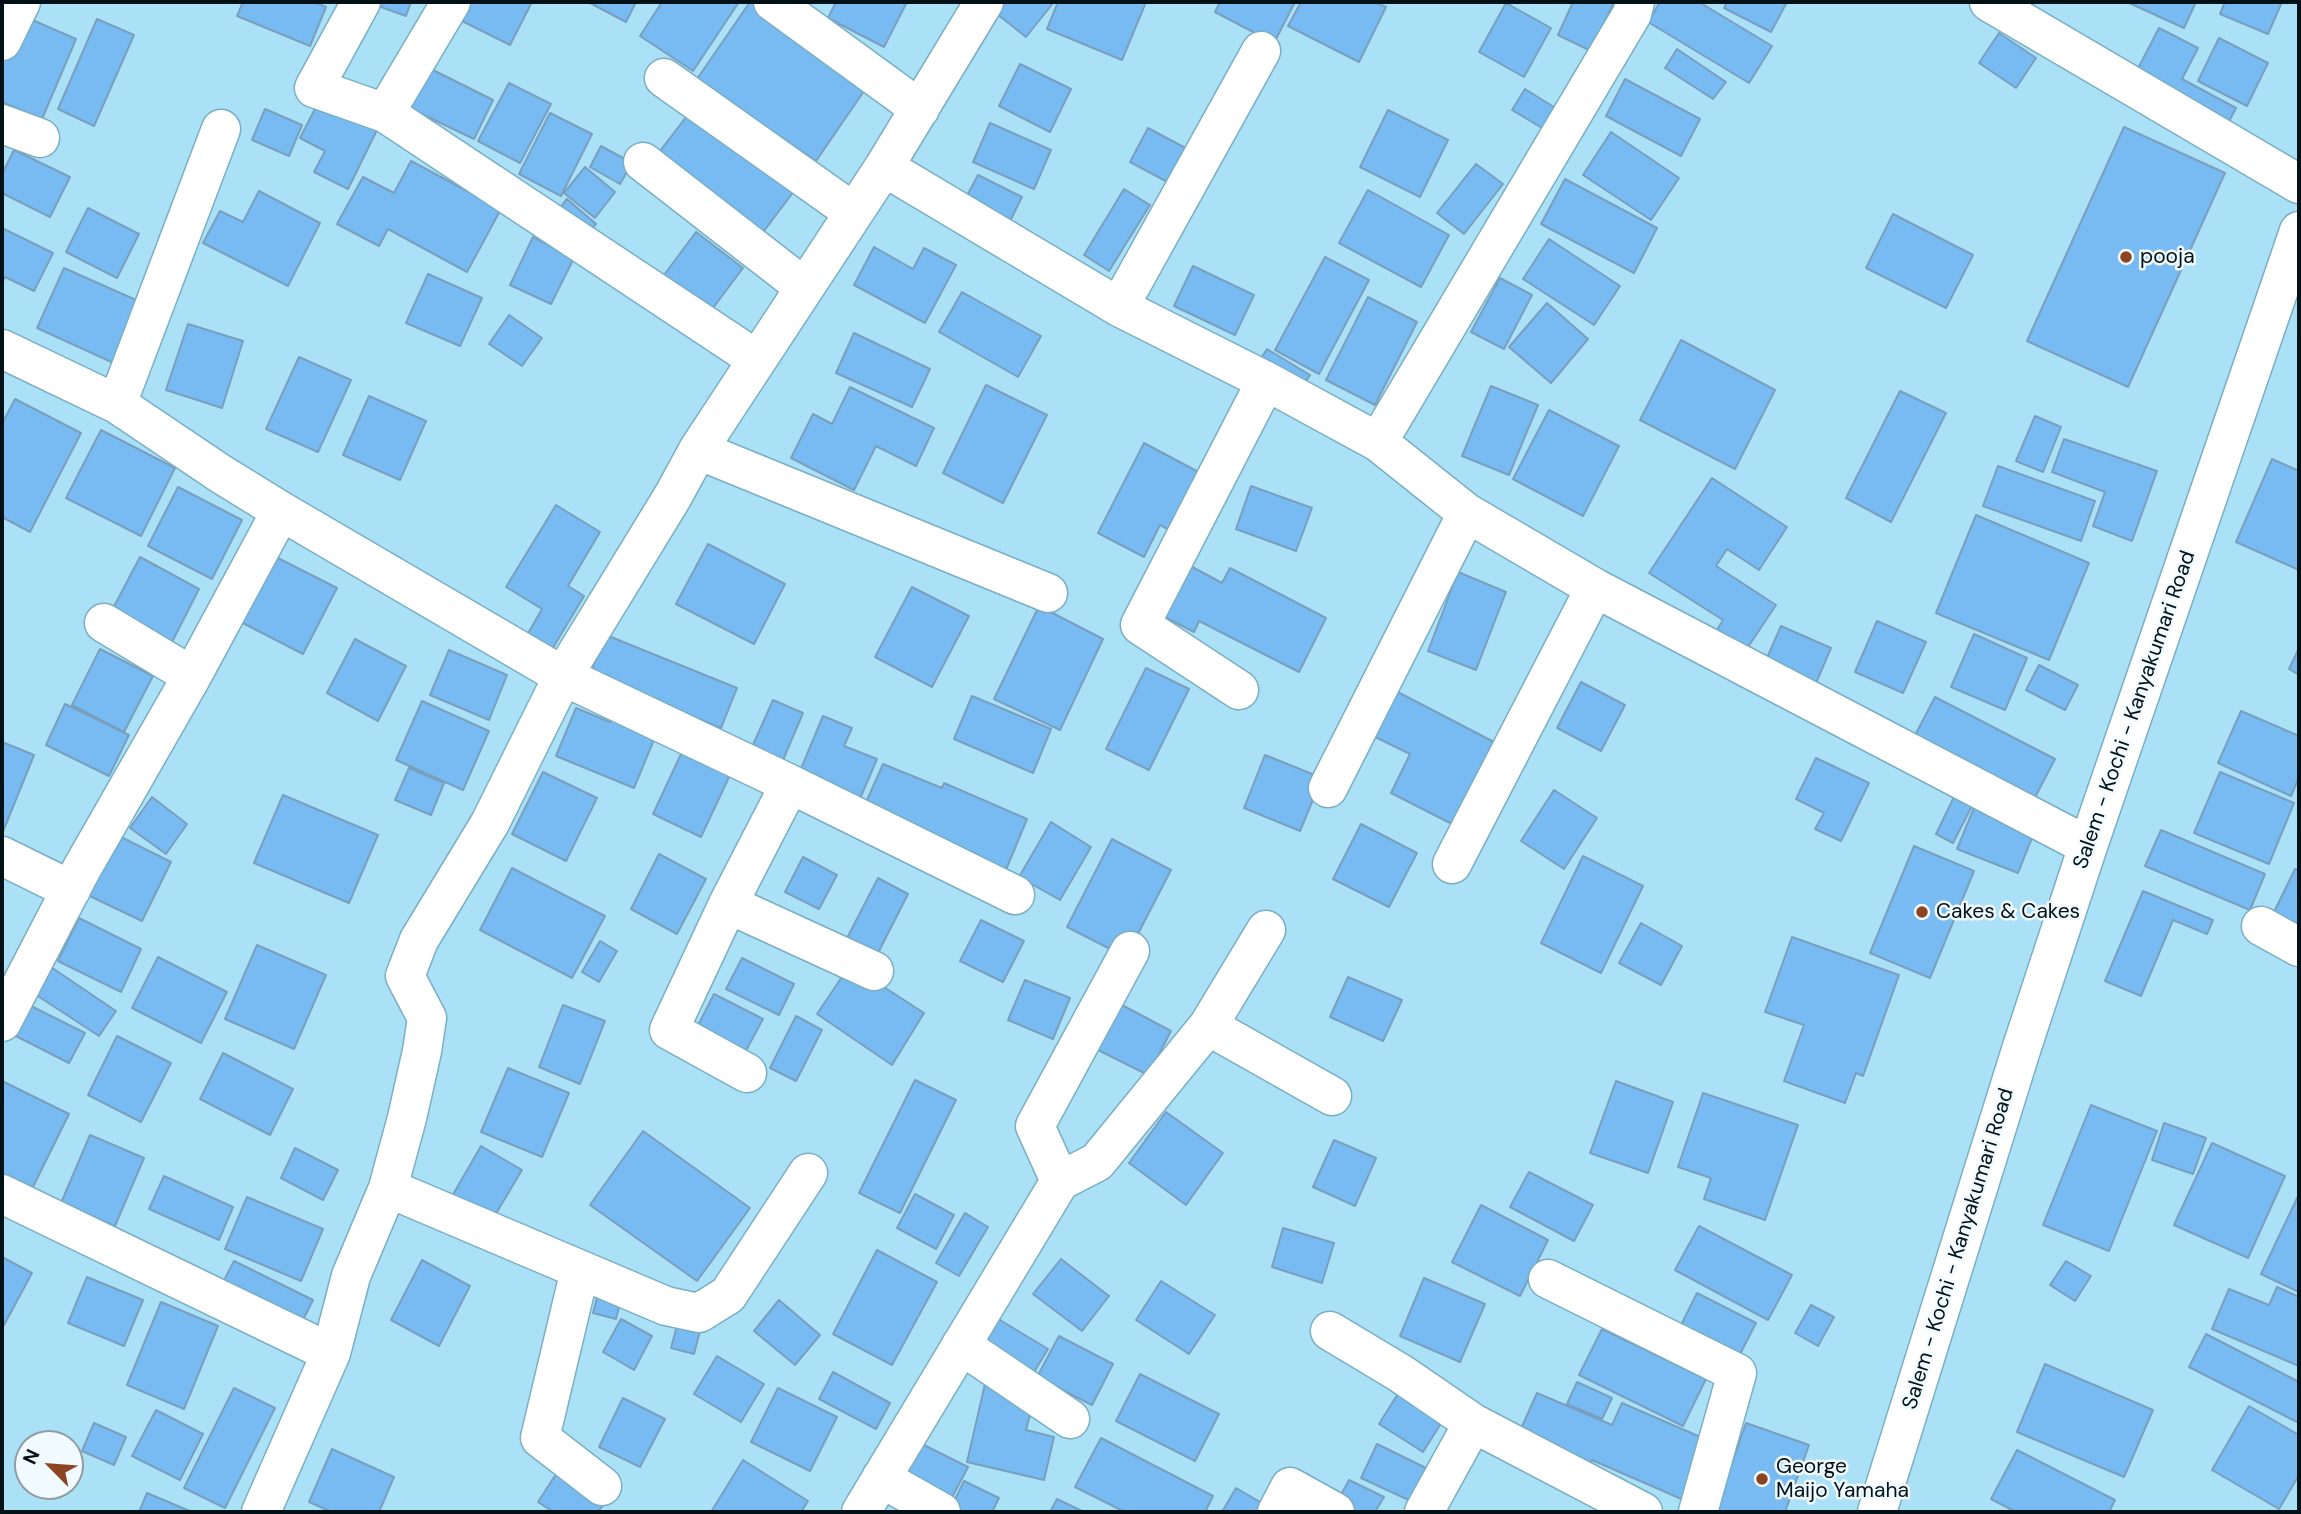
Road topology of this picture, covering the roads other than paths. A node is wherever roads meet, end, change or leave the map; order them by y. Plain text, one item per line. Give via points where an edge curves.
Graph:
1 (21, 2) edge
2 (360, 2) edge
3 (451, 2) edge
4 (773, 2) edge
5 (984, 2) edge
6 (1635, 2) edge
7 (1989, 2) edge
8 (2, 41) edge
9 (1261, 51) dead end
10 (664, 78) dead end
11 (920, 109) junction
12 (385, 113) junction
13 (2, 124) edge
14 (221, 129) dead end
15 (40, 138) dead end
16 (643, 162) dead end
17 (884, 167) junction
18 (2299, 184) edge
19 (853, 212) junction
20 (2299, 232) edge
21 (804, 287) junction
22 (1119, 307) junction
23 (2, 349) edge
24 (756, 359) junction
25 (1266, 381) junction
26 (117, 404) junction
27 (1378, 442) junction
28 (698, 450) junction
29 (281, 511) junction
30 (1467, 513) junction
31 (1595, 589) junction
32 (1048, 593) dead end
33 (104, 624) dead end
34 (563, 676) junction
35 (192, 677) junction
36 (1239, 690) dead end
37 (790, 784) junction
38 (1328, 788) dead end
39 (2088, 846) junction
40 (2, 856) edge
41 (1452, 864) dead end
42 (71, 890) junction
43 (1015, 895) dead end
44 (728, 904) junction
45 (2262, 926) dead end
46 (1266, 930) dead end
47 (2299, 947) edge
48 (1130, 951) dead end
49 (874, 971) dead end
50 (2, 1022) edge
51 (1208, 1026) junction
52 (747, 1073) dead end
53 (1332, 1096) dead end
54 (808, 1173) dead end
55 (1059, 1181) junction
56 (388, 1188) junction
57 (2, 1194) edge
58 (580, 1270) junction
59 (1548, 1279) dead end
60 (1330, 1331) dead end
61 (961, 1345) junction
62 (331, 1353) junction
63 (1070, 1419) dead end
64 (1473, 1423) junction
65 (881, 1478) junction
66 (601, 1486) dead end
67 (261, 1512) edge
68 (860, 1512) edge
69 (941, 1512) edge
70 (1277, 1512) edge
71 (1335, 1512) edge
72 (1424, 1512) edge
73 (1643, 1512) edge
74 (1699, 1512) edge
75 (1877, 1512) edge

1 - 8 street
2 - 12 street via 314,88
3 - 12 street
4 - 11 street
5 - 11 street
6 - 27 street
7 - 18 street
9 - 22 street
10 - 19 street
11 - 17 street
12 - 24 street
13 - 15 street
14 - 26 street
16 - 21 street
17 - 19 street
17 - 22 street
19 - 21 street
20 - 39 street, Salem - Kochi - Kanyakumari Road
21 - 24 street
22 - 25 street
23 - 26 street
24 - 28 street
25 - 27 street
25 - 36 street via 1140,625
26 - 29 street
27 - 30 street
28 - 32 street
28 - 34 street
29 - 34 street
29 - 35 street
30 - 31 street
30 - 38 street
31 - 39 street
31 - 41 street
33 - 35 street
34 - 37 street
34 - 56 street via 490,823 419,940 405,976 427,1018
35 - 42 street
37 - 43 street
37 - 44 street
39 - 75 street, Salem - Kochi - Kanyakumari Road
40 - 42 street
42 - 50 street
44 - 49 street
44 - 52 street via 669,1030
45 - 47 street
46 - 51 street
48 - 55 street via 1035,1126
51 - 53 street
51 - 55 street via 1097,1162
54 - 58 street via 728,1295 699,1313 666,1306
55 - 61 street
56 - 58 street
56 - 62 street via 351,1276
57 - 62 street
58 - 66 street via 540,1438
59 - 74 street via 1737,1373
60 - 64 street
61 - 63 street
61 - 65 street
62 - 67 street
64 - 72 street
64 - 73 street
65 - 68 street
65 - 69 street
70 - 71 street via 1290,1487

